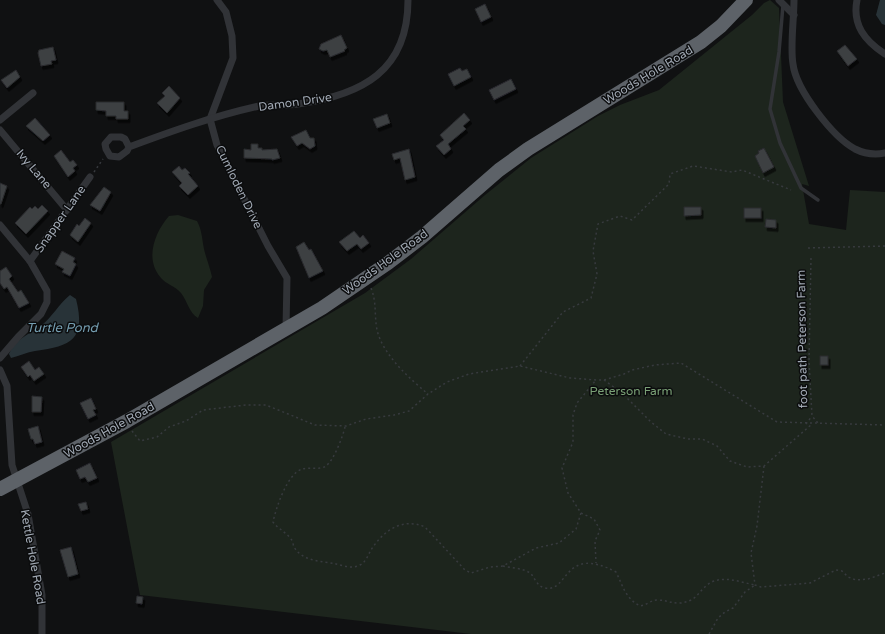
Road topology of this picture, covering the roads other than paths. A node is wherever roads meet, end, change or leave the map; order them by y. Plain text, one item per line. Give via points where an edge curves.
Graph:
1 (217, 0) edge
2 (408, 0) edge
3 (746, 0) edge
4 (794, 0) edge
5 (856, 0) edge
6 (781, 2) edge
7 (794, 15) junction
8 (885, 54) edge
9 (33, 93) dead end
10 (210, 119) junction
11 (0, 120) edge
12 (0, 130) edge
13 (129, 147) junction
14 (885, 154) edge
15 (90, 177) road end
16 (818, 200) dead end
17 (67, 210) junction
18 (0, 225) edge
19 (30, 261) junction
20 (286, 328) junction
21 (0, 358) edge
22 (0, 370) edge
23 (16, 481) junction
24 (0, 489) edge
25 (42, 634) edge

1 - 10 street via 226,12 232,36 233,58
2 - 10 street, Damon Drive via 406,31 396,54 384,70 360,87 339,96 297,104 261,106
3 - 20 highway, Woods Hole Road via 701,42 569,122 499,170 422,237 367,277
4 - 7 street
5 - 8 street via 858,26 868,40
6 - 7 street
6 - 16 lane via 779,52 770,109 780,143 801,188
7 - 14 street via 793,65 796,79 804,93 845,142 856,150 869,154
9 - 11 street
10 - 13 street, Damon Drive
10 - 20 street, Cumloden Drive via 217,146 287,278
12 - 17 street, Ivy Lane
13 - 13 street, Damon Drive via 121,136 111,137 105,144 107,153 114,158 127,152
15 - 17 street, Snapper Lane
17 - 19 street, Snapper Lane
18 - 19 street
19 - 21 street via 47,291 47,302 41,314
20 - 23 highway, Woods Hole Road via 127,421
22 - 23 street, Kettle Hole Road via 7,386 10,453
23 - 24 highway, Woods Hole Road
23 - 25 street, Kettle Hole Road via 31,528 42,595

